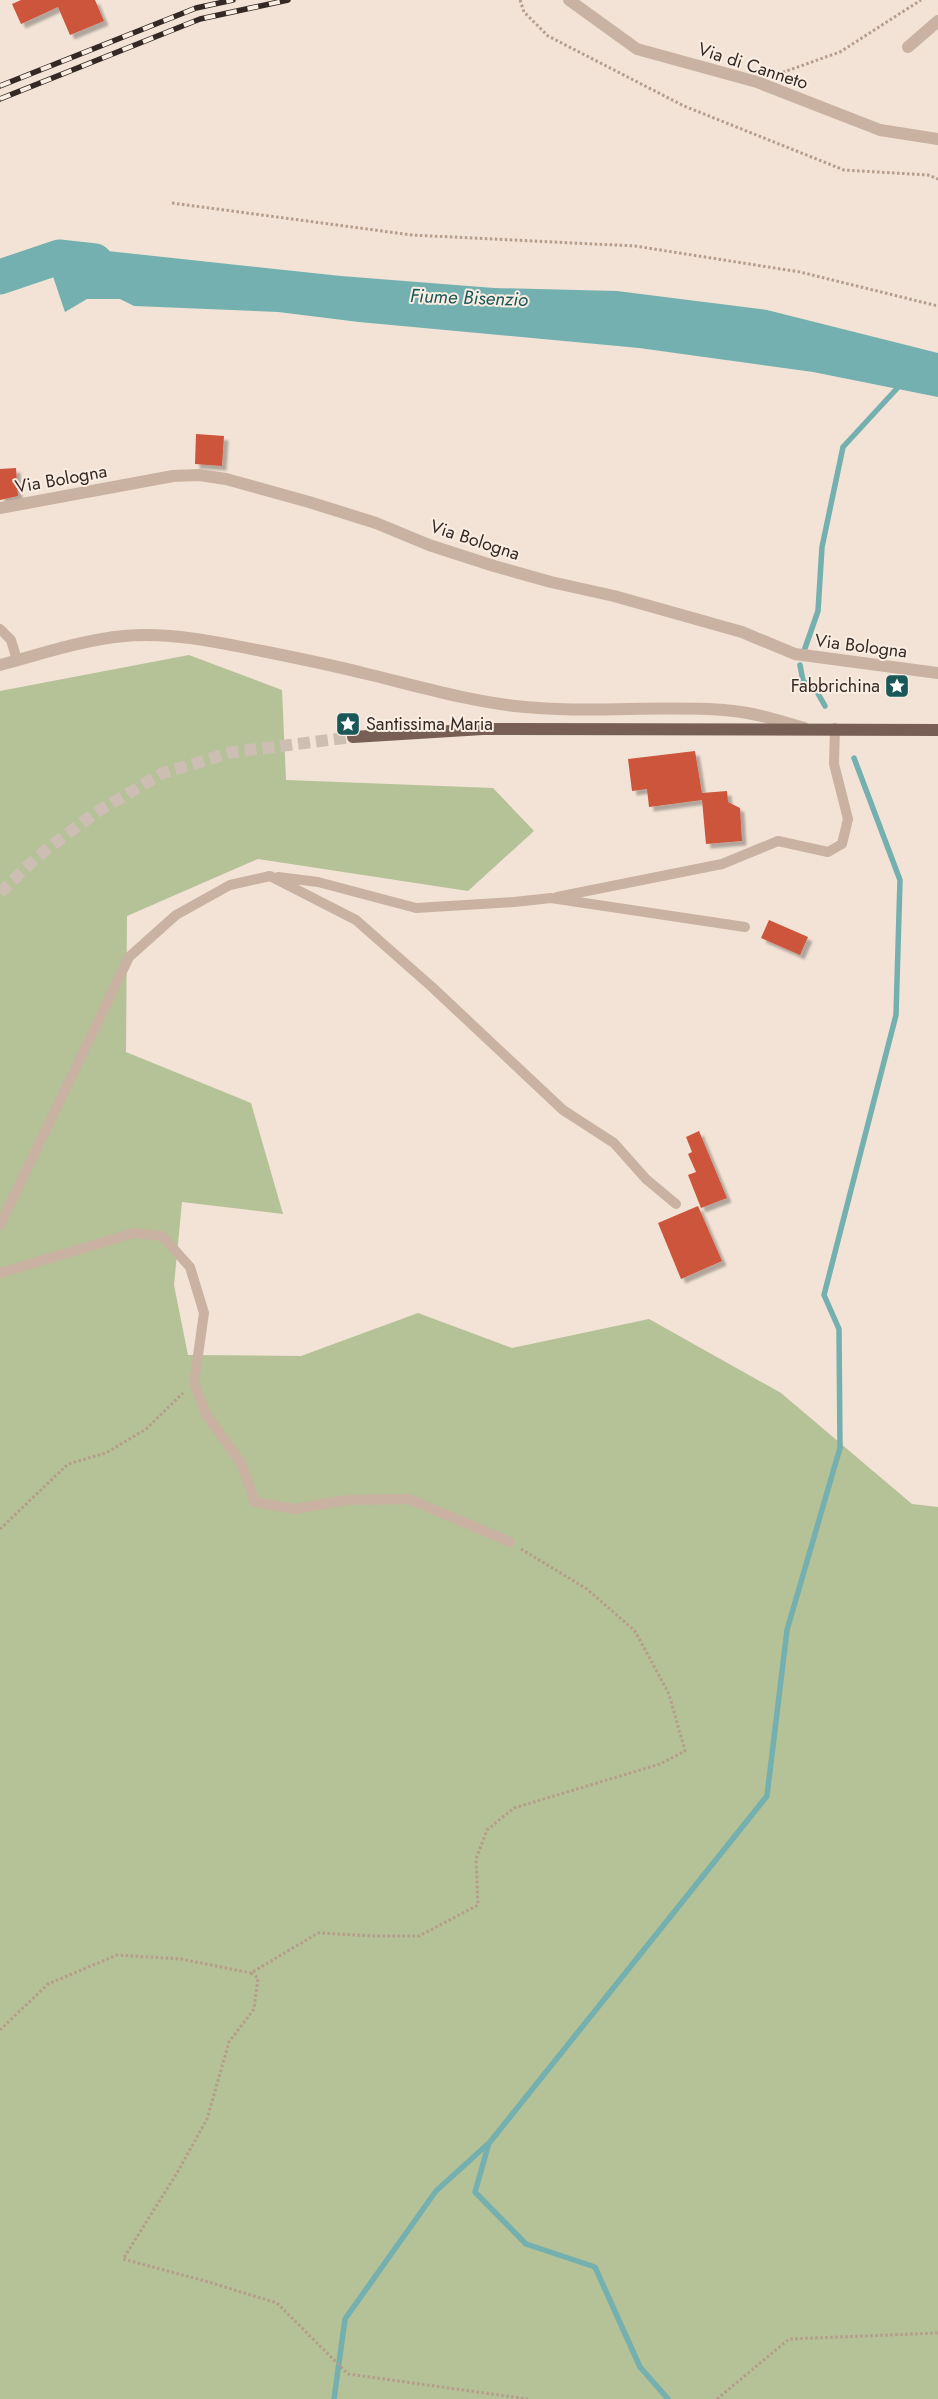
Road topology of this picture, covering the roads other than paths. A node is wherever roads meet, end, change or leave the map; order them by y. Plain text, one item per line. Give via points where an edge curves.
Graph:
1 (568, 0) edge
2 (938, 21) edge
3 (908, 47) dead end
4 (938, 139) edge
5 (0, 508) edge
6 (0, 629) edge
7 (17, 660) junction
8 (0, 665) edge
9 (938, 673) edge
10 (807, 728) junction
11 (835, 728) junction
12 (938, 730) edge
13 (353, 737) tunnel mouth
14 (270, 876) junction
15 (551, 898) junction
16 (745, 927) dead end
17 (676, 1204) dead end
18 (0, 1225) edge
19 (0, 1273) edge
20 (510, 1542) road end

1 - 4 street, Via di Canneto via 637,49 757,82 880,130
2 - 3 street
5 - 9 street, Via Bologna via 173,476 226,479 376,523 429,545 494,566 742,632 795,654
6 - 7 lane via 11,640
7 - 8 street
7 - 10 street via 79,643 124,636 162,636 219,642 482,702 587,709 725,710 760,715
10 - 11 main road
10 - 13 main road via 483,729
11 - 12 main road
11 - 15 lane via 834,764 848,819 842,844 828,852 778,841 722,864
14 - 15 lane via 318,882 416,908
14 - 17 lane via 356,920 562,1110 614,1143 646,1179
14 - 18 lane via 230,885 176,915 129,957
15 - 16 lane
19 - 20 lane via 134,1234 162,1236 190,1267 204,1313 194,1383 206,1414 240,1463 255,1502 294,1509 348,1500 409,1499

